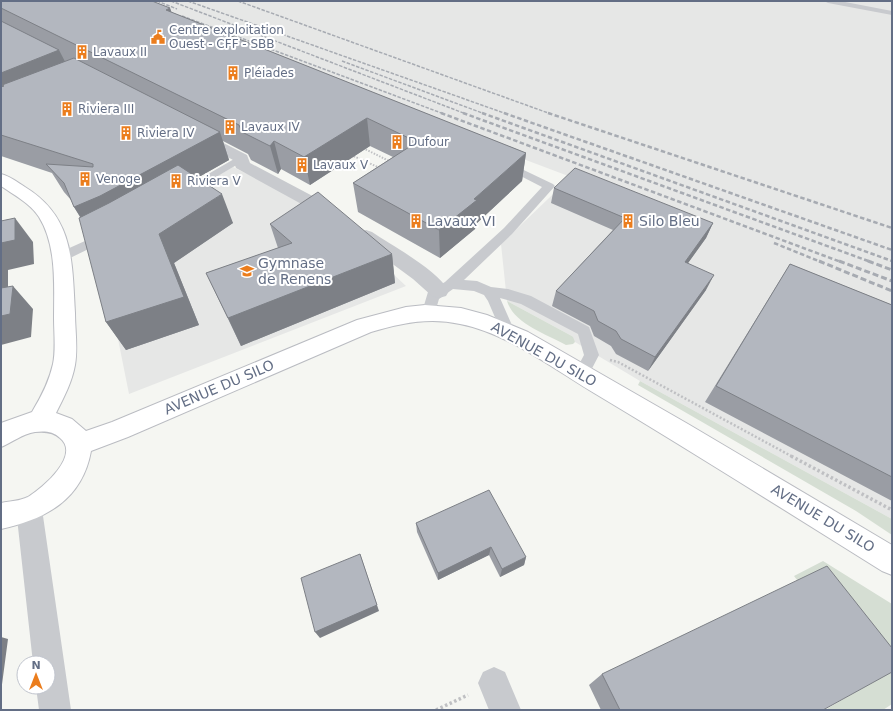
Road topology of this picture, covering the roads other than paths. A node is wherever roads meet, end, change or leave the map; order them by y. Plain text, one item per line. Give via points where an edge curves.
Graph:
1 (828, 1) edge
2 (892, 13) edge
3 (188, 130) edge
4 (241, 158) junction
5 (494, 159) edge
6 (1, 179) edge
7 (176, 197) edge
8 (115, 231) edge
9 (62, 257) junction
10 (444, 288) junction
11 (489, 292) junction
12 (429, 312) junction
13 (508, 332) junction
14 (582, 374) junction
15 (40, 421) junction
16 (1, 436) edge
17 (77, 445) junction
18 (29, 509) junction
19 (1, 516) edge
20 (892, 561) edge
21 (55, 710) edge

1 - 2 lane
3 - 4 street
4 - 7 lane
4 - 10 street via 242,165 348,224
5 - 10 lane via 523,171 549,186 508,231
6 - 9 street via 31,198 45,212 55,229
8 - 9 lane
9 - 15 street via 64,364 56,391
10 - 11 lane via 469,284
10 - 12 lane via 430,300
11 - 13 lane
11 - 14 lane via 508,294 526,300 584,331 592,355
12 - 13 street, AVENUE DU SILO via 470,317
12 - 17 street, AVENUE DU SILO via 402,314 364,326 126,427
13 - 14 street, AVENUE DU SILO
14 - 20 street, AVENUE DU SILO
15 - 16 street via 26,424
15 - 17 street via 65,425 77,438
17 - 18 street via 77,461 68,478 53,494
18 - 19 street
18 - 21 street

